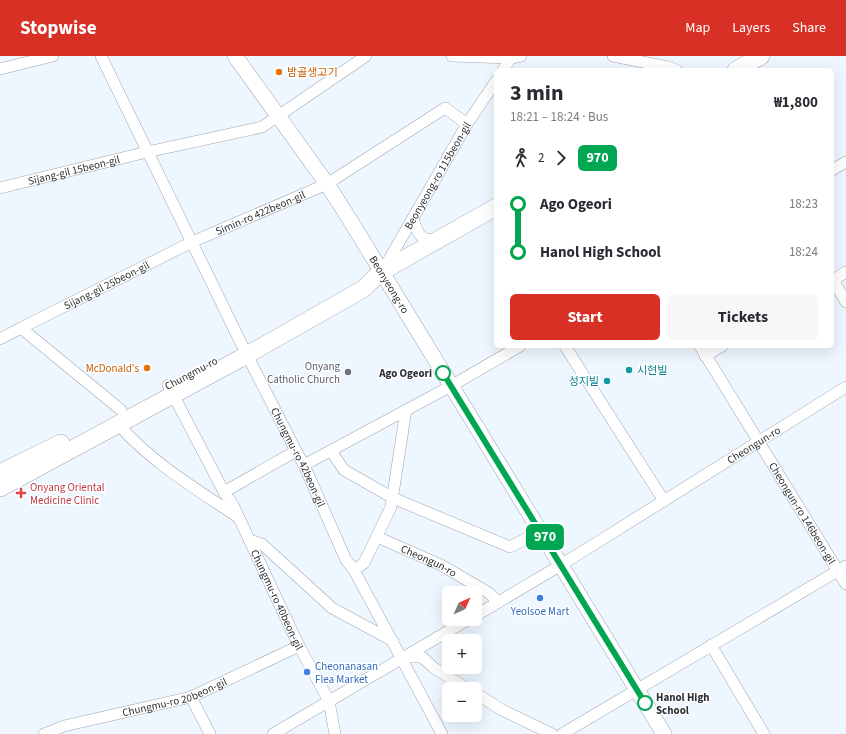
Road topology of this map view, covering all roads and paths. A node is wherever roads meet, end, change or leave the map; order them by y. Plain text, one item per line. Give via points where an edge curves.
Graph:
1 (53, 56) edge
2 (101, 56) edge
3 (235, 56) edge
4 (366, 56) edge
5 (452, 56) edge
6 (613, 56) edge
7 (762, 56) edge
8 (516, 57) edge
9 (505, 68) edge
10 (671, 68) edge
11 (740, 68) edge
12 (0, 69) edge
13 (494, 83) edge
14 (279, 116) junction
15 (467, 124) junction
16 (147, 152) junction
17 (846, 162) edge
18 (834, 169) edge
19 (328, 184) junction
20 (0, 188) edge
21 (494, 208) edge
22 (413, 218) junction
23 (441, 238) junction
24 (192, 242) junction
25 (381, 272) junction
26 (846, 272) edge
27 (834, 279) edge
28 (834, 283) edge
29 (846, 302) edge
30 (21, 328) junction
31 (0, 339) edge
32 (517, 348) edge
33 (566, 348) edge
34 (714, 348) edge
35 (244, 350) junction
36 (702, 351) edge
37 (451, 386) junction
38 (170, 390) junction
39 (845, 390) edge
40 (406, 410) junction
41 (119, 418) junction
42 (758, 442) junction
43 (331, 451) junction
44 (296, 452) junction
45 (304, 465) junction
46 (0, 473) edge
47 (0, 488) edge
48 (224, 492) junction
49 (393, 498) junction
50 (664, 501) junction
51 (239, 517) junction
52 (541, 531) junction
53 (378, 537) junction
54 (249, 540) junction
55 (561, 565) junction
56 (842, 568) edge
57 (354, 570) junction
58 (846, 584) edge
59 (498, 602) junction
60 (482, 612) edge
61 (457, 626) edge
62 (393, 642) junction
63 (712, 645) junction
64 (299, 646) junction
65 (403, 658) junction
66 (457, 682) edge
67 (637, 690) junction
68 (191, 697) junction
69 (482, 697) edge
70 (329, 701) junction
71 (67, 730) edge
72 (44, 734) edge
73 (210, 734) edge
74 (273, 734) edge
75 (336, 734) edge
76 (442, 734) edge
77 (552, 734) edge
78 (562, 734) edge
79 (664, 734) edge
80 (764, 734) edge

1 - 12 street
2 - 16 street
3 - 14 street, Beonyeong-ro
4 - 14 street
5 - 8 street
6 - 10 street
7 - 11 main road
8 - 9 street
13 - 15 street, Beonyeong-ro 115beon-gil
14 - 16 street via 262,127
14 - 19 street, Beonyeong-ro
15 - 19 street via 445,108
15 - 22 street, Beonyeong-ro 115beon-gil
16 - 20 street, Sijang-gil 15beon-gil
16 - 24 street
17 - 18 street
19 - 24 street, Simin-ro 422beon-gil
19 - 25 street, Beonyeong-ro
21 - 23 main road, Chungmu-ro
22 - 23 street via 415,228 421,237 430,241
22 - 25 street, Beonyeong-ro 115beon-gil
23 - 25 main road, Chungmu-ro
24 - 30 street, Sijang-gil 25beon-gil
24 - 35 street
25 - 35 main road, Chungmu-ro via 358,279
25 - 37 street, Beonyeong-ro
26 - 27 street
28 - 29 street
30 - 31 street, Sijang-gil 25beon-gil
30 - 41 street
32 - 37 street
33 - 50 street
34 - 36 street
35 - 38 main road, Chungmu-ro
35 - 44 street, Chungmu-ro 42beon-gil
36 - 42 street, Cheongun-ro 146beon-gil
37 - 40 street
37 - 52 street, Beonyeong-ro
38 - 41 main road, Chungmu-ro
38 - 48 street, Chungmu-ro 40beon-gil
39 - 42 street, Cheongun-ro
40 - 43 street
40 - 49 street
41 - 46 main road, Chungmu-ro
41 - 47 main road, Chungmu-ro
41 - 51 street via 133,441 160,464
42 - 50 street, Cheongun-ro
42 - 56 street, Cheongun-ro 146beon-gil
43 - 45 street
43 - 49 street via 344,470
44 - 45 street, Chungmu-ro 42beon-gil
44 - 48 street
45 - 57 street, Chungmu-ro 42beon-gil via 346,560
48 - 51 street, Chungmu-ro 40beon-gil
49 - 52 street via 510,547
49 - 53 street
50 - 55 street, Cheongun-ro
51 - 54 street, Chungmu-ro 40beon-gil
52 - 55 street, Beonyeong-ro
53 - 57 street via 364,562
53 - 59 street, Cheongun-ro via 442,565 490,593
54 - 62 street, Chungmu-ro 40beon-gil via 262,544 332,608
54 - 64 street, Chungmu-ro 40beon-gil
55 - 59 street, Cheongun-ro
55 - 67 street, Beonyeong-ro
56 - 58 street, Cheongun-ro 146beon-gil
56 - 63 street
57 - 62 street, Chungmu-ro 42beon-gil
59 - 60 street, Cheongun-ro
61 - 65 street
62 - 65 street, Chungmu-ro 42beon-gil
63 - 67 street
63 - 80 street
64 - 68 street, Chungmu-ro 20beon-gil
64 - 70 street, Chungmu-ro 40beon-gil
65 - 66 street via 422,657
65 - 70 street
65 - 76 street, Chungmu-ro 42beon-gil
67 - 78 street
67 - 79 street, Beonyeong-ro
68 - 71 street, Chungmu-ro 20beon-gil
68 - 73 street
69 - 77 street
70 - 74 street
70 - 75 street, Chungmu-ro 40beon-gil
71 - 72 street, Chungmu-ro 20beon-gil

